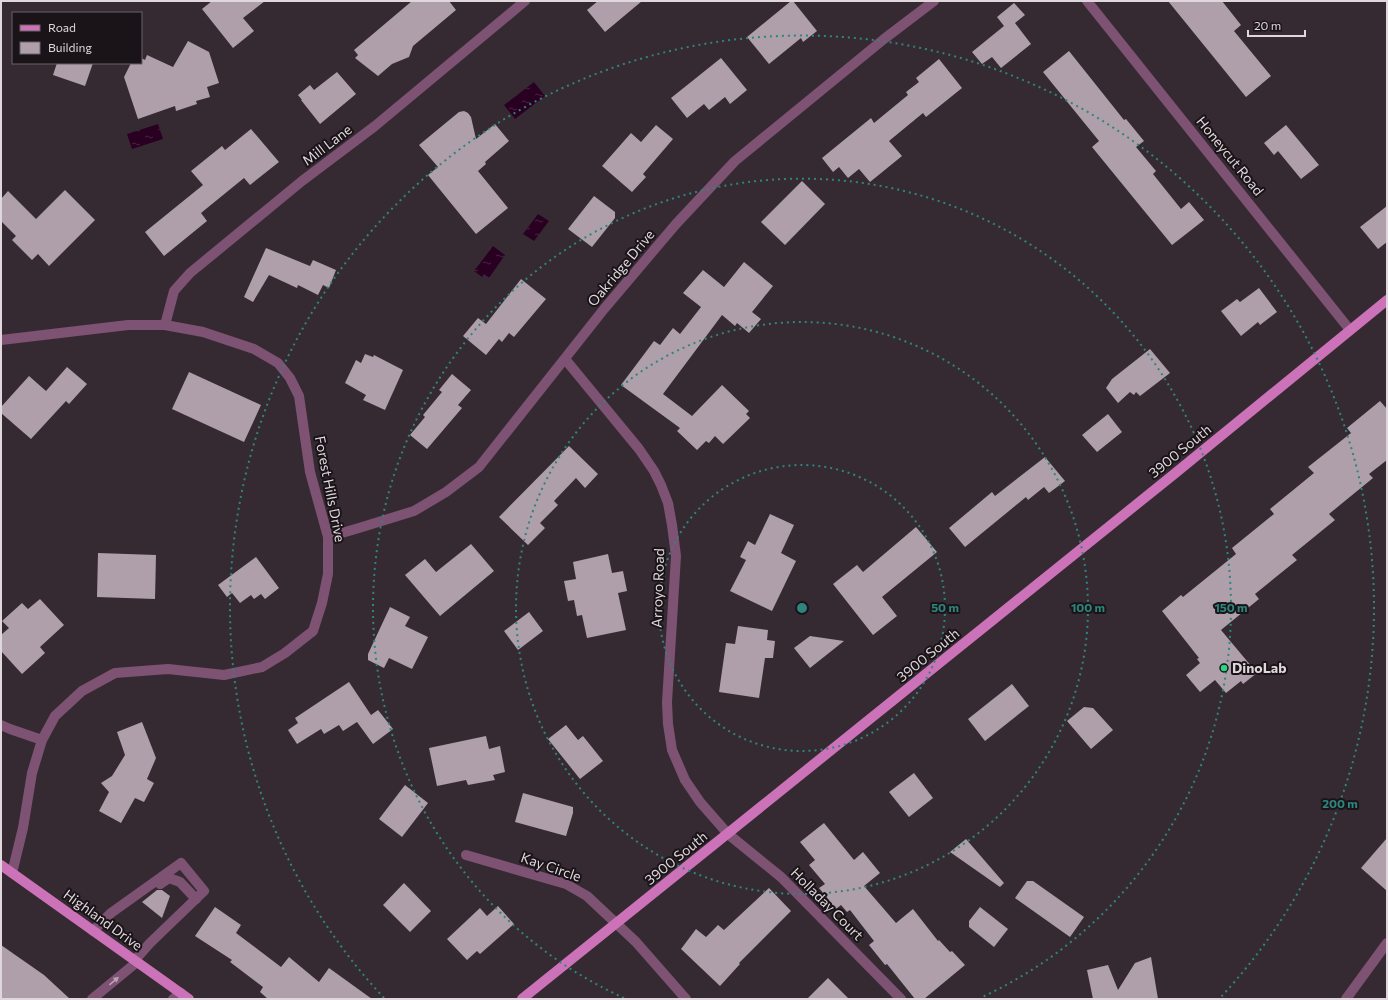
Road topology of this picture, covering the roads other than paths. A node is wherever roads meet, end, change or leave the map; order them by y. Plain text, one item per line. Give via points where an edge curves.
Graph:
1 (525, 1) edge
2 (934, 1) edge
3 (1087, 1) edge
4 (1387, 300) edge
5 (165, 325) junction
6 (1350, 330) junction
7 (1, 340) edge
8 (565, 359) junction
9 (328, 537) junction
10 (1, 725) edge
11 (42, 740) junction
12 (728, 834) junction
13 (466, 855) dead end
14 (1, 865) edge
15 (12, 872) junction
16 (136, 895) junction
17 (196, 899) junction
18 (616, 924) junction
19 (93, 931) junction
20 (1387, 943) edge
21 (136, 961) junction
22 (181, 997) edge
23 (92, 999) edge
24 (522, 999) edge
25 (686, 999) edge
26 (901, 999) edge
27 (1346, 999) edge

1 - 5 street, Mill Lane via 375,126 190,272 174,291
2 - 8 street, Oakridge Drive via 735,161 676,224
3 - 6 street, Honeycut Road
4 - 6 main road, 3900 South
5 - 7 street, Forest Hills Drive via 128,325
5 - 9 street, Forest Hills Drive via 203,332 254,349 278,363 290,378 299,396 310,472
6 - 12 main road, 3900 South
8 - 9 street, Oakridge Drive via 479,467 446,492 414,510
8 - 12 street, Arroyo Road via 643,455 654,471 668,503 676,556 667,702 669,736 685,780
9 - 11 street, Forest Hills Drive via 328,574 313,631 285,653 262,667 224,675 168,669 115,673 82,691 55,716
10 - 11 street
11 - 15 street, Forest Hills Drive via 32,773 23,828
12 - 18 main road, 3900 South
12 - 26 street, Holladay Court via 781,877
13 - 18 street, Kay Circle via 577,889
14 - 15 main road, Highland Drive
15 - 19 main road, Highland Drive
16 - 17 street via 143,895 169,878 180,882
16 - 17 street via 180,863 204,891
16 - 19 street via 111,913
17 - 21 street via 150,943
18 - 24 main road, 3900 South
18 - 25 street, Kay Circle via 636,942
19 - 21 main road, Highland Drive
20 - 27 street
21 - 22 main road, Highland Drive
23 -> 21 street

